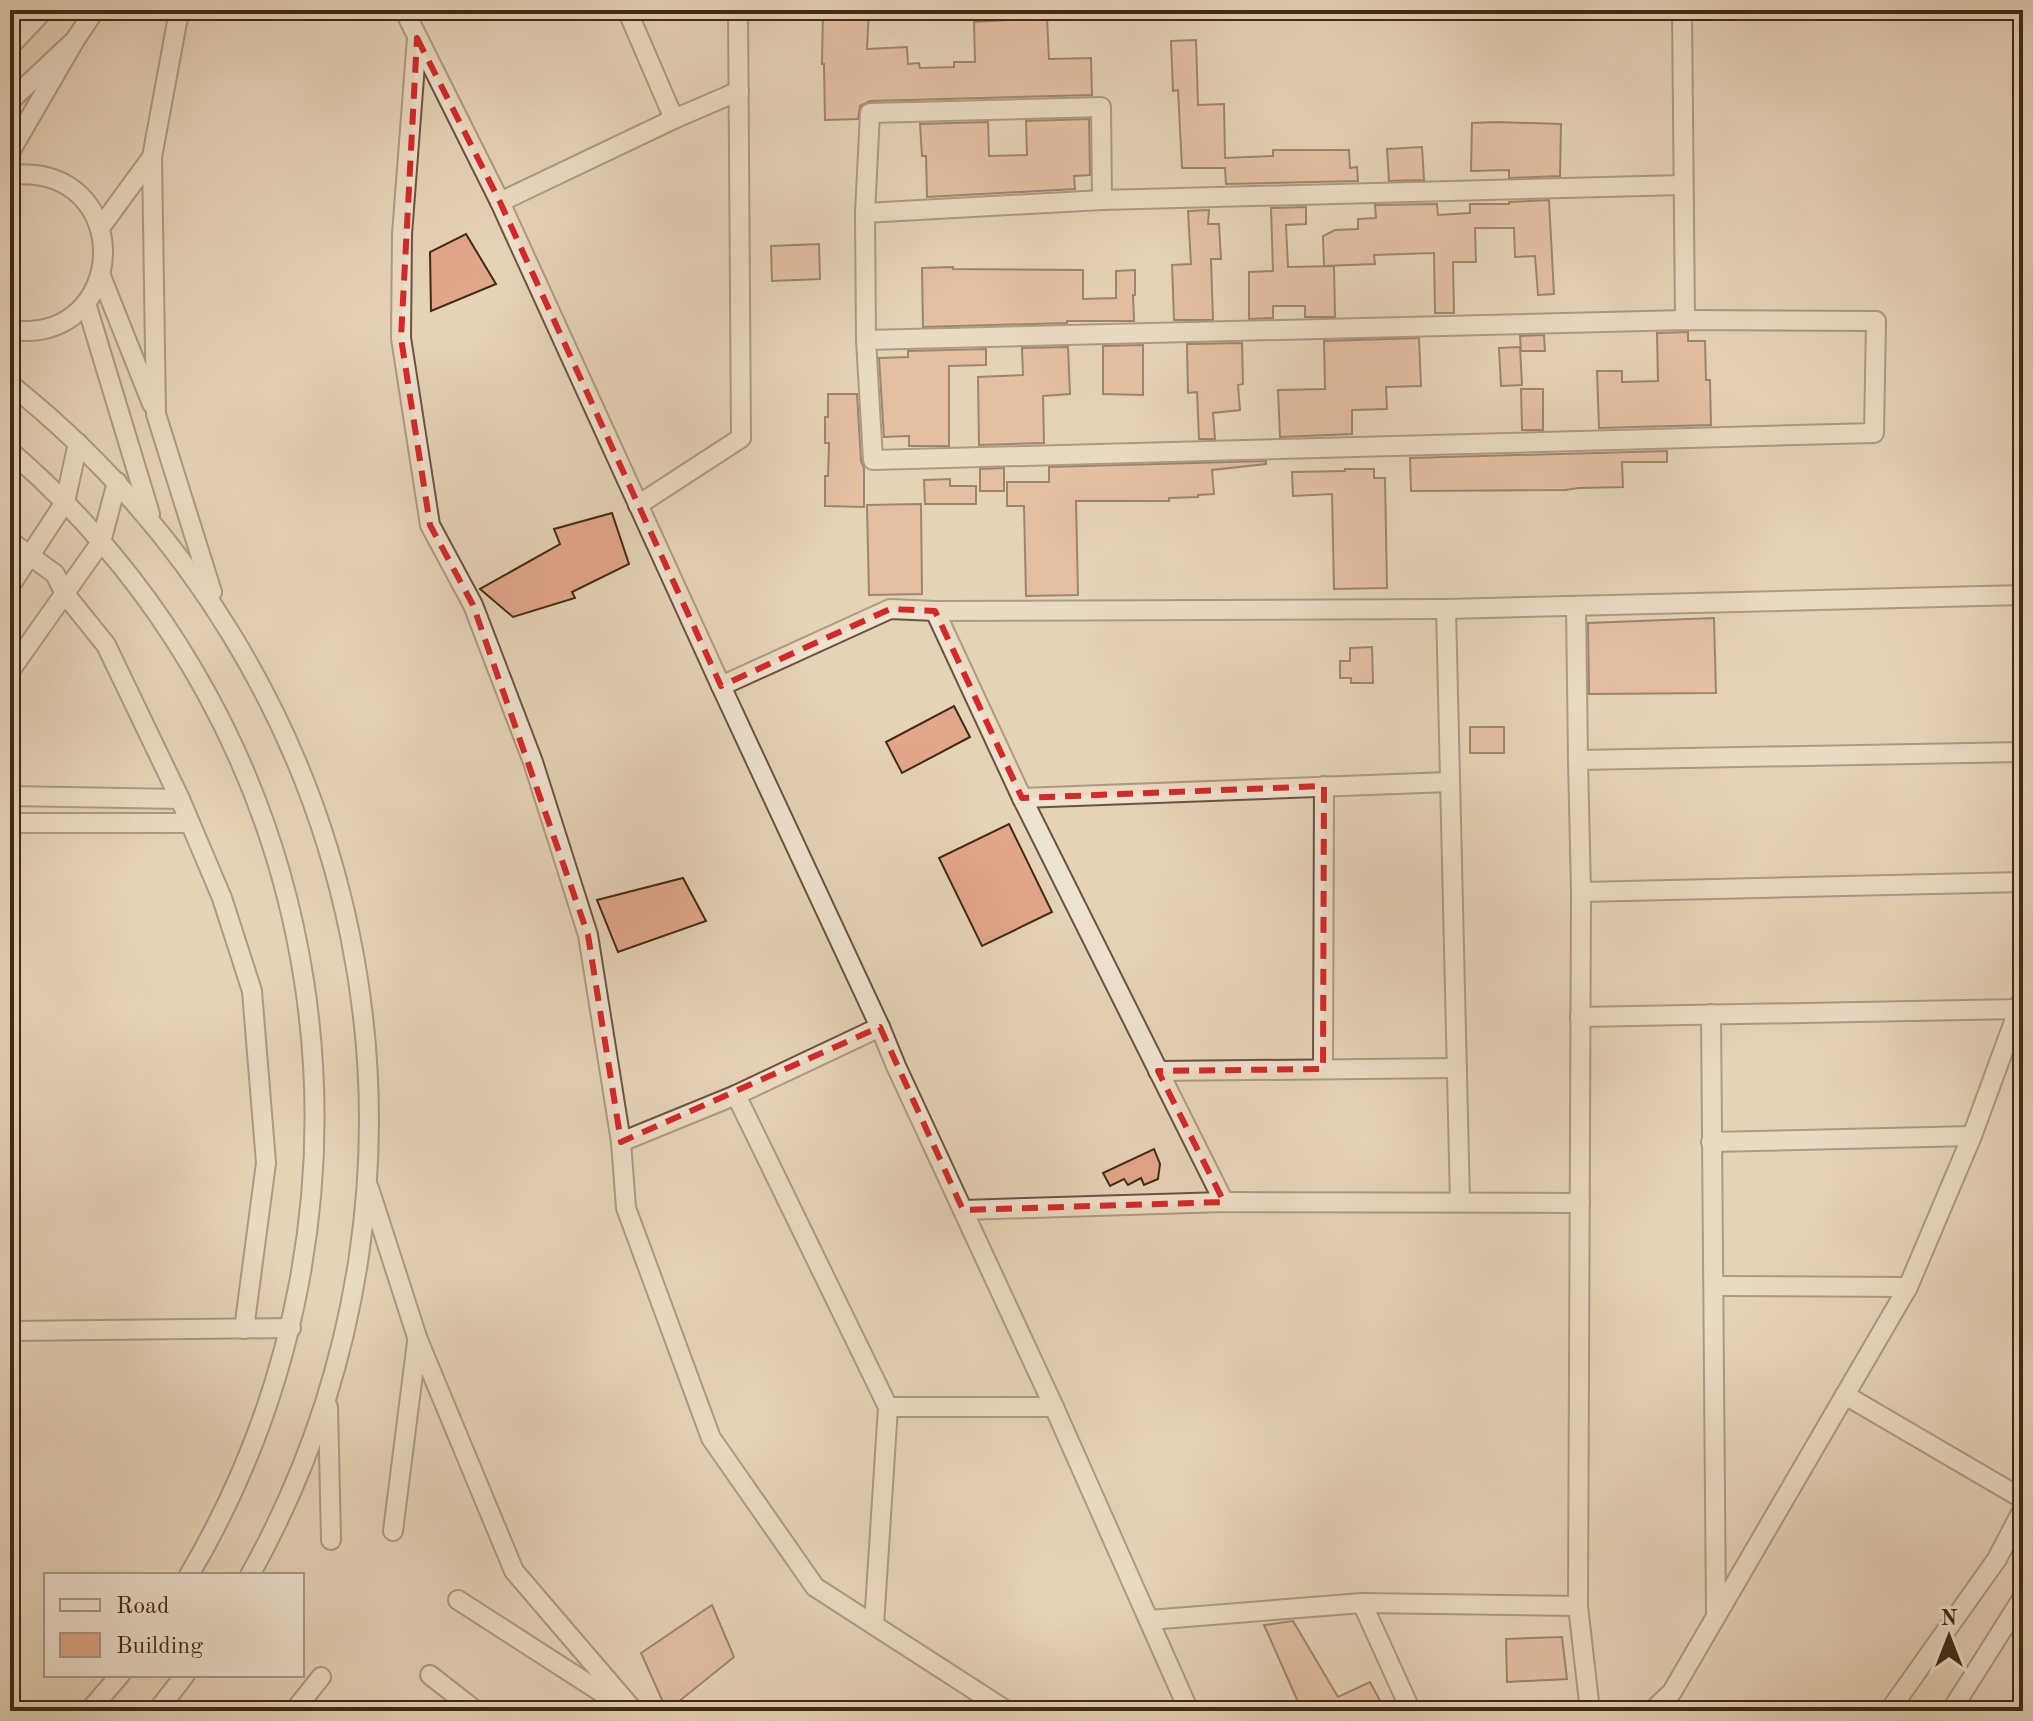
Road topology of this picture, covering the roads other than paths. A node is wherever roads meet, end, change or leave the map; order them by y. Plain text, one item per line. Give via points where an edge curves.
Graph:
1 (44, 10) edge
2 (95, 10) edge
3 (181, 10) edge
4 (404, 10) edge
5 (627, 10) edge
6 (738, 10) edge
7 (1682, 10) edge
8 (417, 38) junction
9 (75, 40) junction
10 (10, 46) edge
11 (739, 91) junction
12 (10, 101) edge
13 (674, 119) junction
14 (10, 152) edge
15 (152, 157) junction
16 (10, 175) edge
17 (1683, 185) junction
18 (1102, 200) junction
19 (500, 202) junction
20 (865, 213) junction
21 (100, 228) junction
22 (101, 276) junction
23 (86, 303) junction
24 (1685, 320) junction
25 (10, 330) edge
26 (866, 340) junction
27 (10, 384) edge
28 (156, 414) junction
29 (78, 443) junction
30 (10, 451) edge
31 (117, 482) junction
32 (65, 502) junction
33 (638, 505) junction
34 (153, 523) junction
35 (10, 541) edge
36 (101, 542) junction
37 (30, 556) junction
38 (10, 586) edge
39 (65, 594) junction
40 (2023, 595) edge
41 (1576, 606) junction
42 (1446, 609) junction
43 (218, 611) junction
44 (935, 611) junction
45 (10, 671) edge
46 (721, 686) junction
47 (2023, 752) edge
48 (1578, 760) junction
49 (1449, 782) junction
50 (1324, 786) junction
51 (10, 796) edge
52 (1022, 798) junction
53 (180, 799) junction
54 (10, 823) edge
55 (190, 823) junction
56 (2023, 882) edge
57 (1581, 892) junction
58 (2021, 1003) edge
59 (1711, 1014) junction
60 (1580, 1017) junction
61 (880, 1027) junction
62 (1457, 1068) junction
63 (1323, 1069) junction
64 (1158, 1071) junction
65 (736, 1095) junction
66 (1972, 1136) junction
67 (621, 1142) junction
68 (1711, 1142) junction
69 (367, 1182) junction
70 (1224, 1202) junction
71 (1460, 1202) junction
72 (1580, 1203) junction
73 (963, 1210) junction
74 (1714, 1286) junction
75 (1908, 1287) junction
76 (291, 1328) junction
77 (244, 1329) junction
78 (10, 1331) edge
79 (418, 1340) junction
80 (1845, 1395) junction
81 (327, 1396) junction
82 (888, 1407) junction
83 (1054, 1407) junction
84 (2023, 1499) edge
85 (2023, 1509) edge
86 (393, 1531) dead end
87 (331, 1540) dead end
88 (190, 1573) edge
89 (251, 1573) edge
90 (2023, 1597) edge
91 (458, 1600) dead end
92 (1362, 1603) junction
93 (1578, 1606) junction
94 (1716, 1616) junction
95 (1149, 1620) junction
96 (874, 1625) junction
97 (430, 1675) dead end
98 (118, 1677) edge
99 (183, 1677) edge
100 (321, 1677) dead end
101 (89, 1711) edge
102 (157, 1711) edge
103 (294, 1711) edge
104 (476, 1711) edge
105 (632, 1711) edge
106 (1007, 1711) edge
107 (1189, 1711) edge
108 (1411, 1711) edge
109 (1590, 1711) edge
110 (1652, 1711) edge
111 (1889, 1711) edge
112 (1951, 1711) edge

1 - 10 street
2 - 9 street
3 - 15 street
4 - 8 street
5 - 13 street
6 - 11 street
7 - 17 street
8 - 19 street
8 - 67 street via 402,234 401,338 430,525 473,605 533,762 588,935
9 - 12 street
9 - 14 street
11 - 13 street
11 - 33 street via 741,438
13 - 19 street
15 - 21 street
15 - 28 street
16 - 21 street via 41,175 71,188
17 - 18 street
17 - 24 street
18 - 20 street
18 - 20 street via 1101,107 870,113
19 - 33 street
20 - 26 street
21 - 22 street
22 - 23 street
22 - 28 street
23 - 25 street via 50,327
23 - 34 street
24 - 26 street
24 - 26 street via 1876,321 1874,433 873,460
27 - 29 street
28 - 43 street
29 - 31 street
29 - 32 street
30 - 32 street
31 - 34 street
31 - 36 street
32 - 36 street
32 - 37 street
33 - 46 street
34 - 43 street
35 - 37 street
36 - 39 street
36 - 76 street via 167,628 221,721 264,821 294,925 311,1031 316,1138 307,1244
37 - 38 street
37 - 39 street via 55,574
39 - 45 street
39 - 53 street via 106,645
40 - 41 street
41 - 42 street
41 - 48 street
42 - 44 street
42 - 49 street
43 - 69 street via 272,705 332,858 364,1018
44 - 46 street via 890,609
44 - 52 street
46 - 61 street
47 - 48 street
48 - 57 street
49 - 50 street
49 - 62 street
50 - 52 street
50 - 63 street
51 - 53 street
52 - 64 street
53 - 55 street
54 - 55 street
55 - 77 street via 222,898 252,991 266,1163
56 - 57 street
57 - 60 street
58 - 59 street
58 - 66 street
59 - 60 street
59 - 68 street
60 - 72 street
61 - 65 street
61 - 73 street
62 - 63 street
62 - 71 street
63 - 64 street
64 - 70 street
65 - 67 street
65 - 82 street
66 - 68 street
66 - 75 street
67 - 96 street via 626,1208 711,1438 815,1587
68 - 74 street
69 - 79 street
69 - 81 street via 353,1290
70 - 71 street
70 - 73 street
71 - 72 street
72 - 93 street
73 - 83 street
74 - 75 street
74 - 94 street
75 - 80 street
76 - 77 street
76 - 88 street via 252,1450
77 - 78 street
79 - 86 street
79 - 105 street via 514,1571
80 - 84 street
80 - 94 street
81 - 87 street
81 - 89 street via 289,1499
82 - 83 street
82 - 96 street
83 - 95 street
85 - 111 street via 1997,1559
90 - 112 street
91 - 105 street
92 - 93 street
92 - 95 street
92 - 108 street
93 - 109 street
94 - 110 street via 1672,1692
95 - 107 street
96 - 106 street
97 - 104 street
98 - 101 street
99 - 102 street
100 - 103 street

